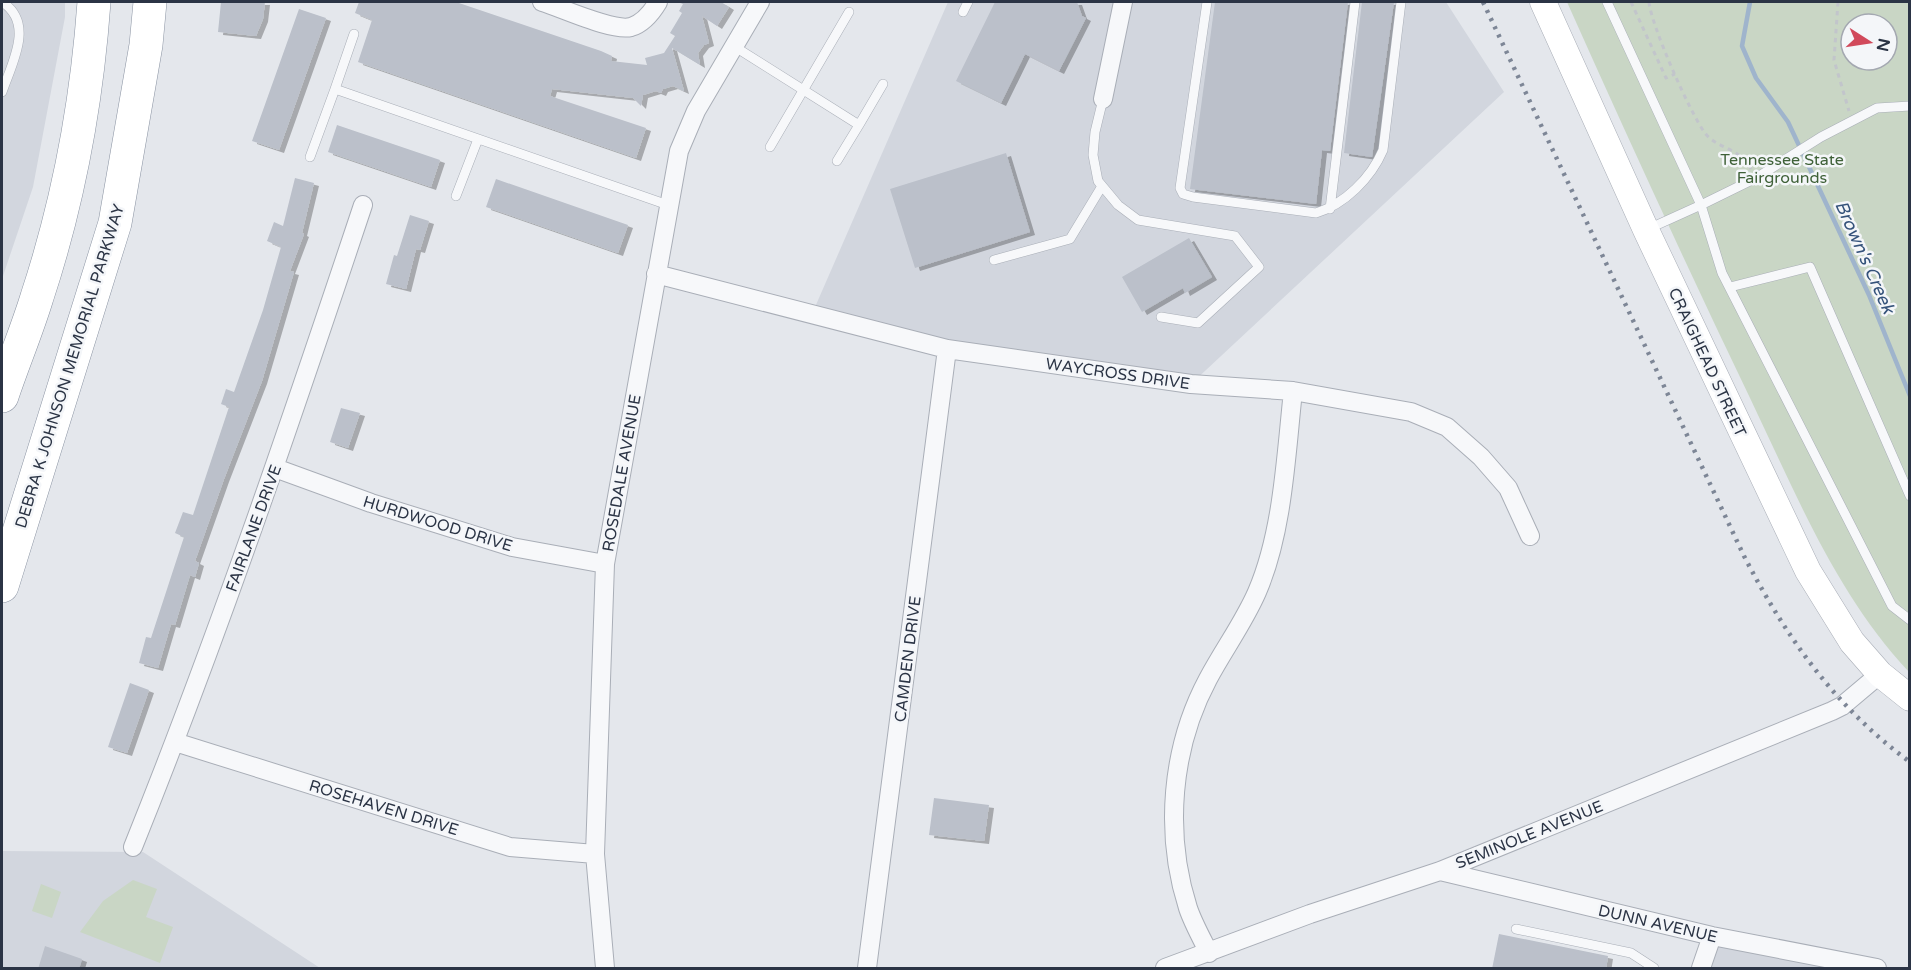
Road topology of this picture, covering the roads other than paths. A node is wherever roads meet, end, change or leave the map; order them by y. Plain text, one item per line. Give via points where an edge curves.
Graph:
1 (2, 2) edge
2 (94, 2) edge
3 (150, 2) edge
4 (542, 2) edge
5 (658, 2) edge
6 (760, 2) edge
7 (968, 2) edge
8 (1123, 2) edge
9 (1206, 2) edge
10 (1355, 2) edge
11 (1401, 2) edge
12 (1543, 2) edge
13 (1607, 2) edge
14 (849, 12) dead end
15 (963, 12) dead end
16 (354, 34) dead end
17 (732, 45) junction
18 (883, 84) dead end
19 (335, 89) junction
20 (803, 90) junction
21 (2, 92) edge
22 (1103, 99) joint
23 (1910, 106) edge
24 (859, 125) junction
25 (478, 139) junction
26 (770, 147) dead end
27 (310, 157) dead end
28 (837, 161) dead end
29 (1102, 186) junction
30 (456, 196) dead end
31 (363, 205) dead end
32 (668, 205) junction
33 (1701, 205) junction
34 (1330, 209) junction
35 (1646, 230) junction
36 (994, 260) dead end
37 (656, 274) junction
38 (1730, 286) junction
39 (1161, 317) dead end
40 (947, 349) junction
41 (1293, 391) junction
42 (2, 396) edge
43 (275, 468) junction
44 (1910, 496) edge
45 (1530, 536) dead end
46 (605, 564) junction
47 (2, 586) edge
48 (1910, 620) edge
49 (1880, 674) junction
50 (1910, 698) edge
51 (175, 742) junction
52 (133, 847) dead end
53 (595, 854) junction
54 (1440, 871) junction
55 (1516, 928) dead end
56 (1712, 936) junction
57 (1209, 953) junction
58 (605, 969) edge
59 (867, 969) edge
60 (1165, 969) edge
61 (1654, 969) edge
62 (1701, 969) edge
63 (1877, 969) edge

1 - 21 lane via 14,15 20,38
2 - 42 highway via 83,100 55,231 38,297
3 - 47 highway, DEBRA K JOHNSON MEMORIAL PARKWAY via 116,223
4 - 5 street via 621,27 643,21
6 - 17 street, ROSEDALE AVENUE
7 - 15 lane
8 - 22 street
9 - 34 lane via 1180,188 1184,194 1300,213
10 - 34 lane
11 - 34 lane via 1383,150 1377,165
12 - 35 street, CRAIGHEAD STREET
13 - 33 lane
14 - 20 lane
16 - 19 lane
17 - 20 lane
17 - 32 street, ROSEDALE AVENUE via 686,132
18 - 24 lane
19 - 25 lane
19 - 27 lane
20 - 24 lane
20 - 26 lane
22 - 29 lane via 1093,155
23 - 33 lane via 1877,108
24 - 28 lane
25 - 30 lane
25 - 32 lane
29 - 36 lane via 1070,239
29 - 39 lane via 1118,205 1138,219 1235,236 1259,267 1198,323
31 - 43 street, FAIRLANE DRIVE
32 - 37 street, ROSEDALE AVENUE
33 - 35 lane
33 - 38 lane via 1722,273
35 - 49 street, CRAIGHEAD STREET via 1808,571 1852,642
37 - 40 street, WAYCROSS DRIVE
37 - 46 street, ROSEDALE AVENUE
38 - 44 lane via 1810,267
38 - 48 lane via 1892,606
40 - 41 street, WAYCROSS DRIVE via 1191,384
40 - 59 street, CAMDEN DRIVE
41 - 45 street, WAYCROSS DRIVE via 1411,412 1447,428 1481,457 1508,488
41 - 57 street via 1283,486 1258,591 1207,680 1184,735 1175,782 1175,847 1188,909
43 - 46 street, HURDWOOD DRIVE via 512,547
43 - 51 street, FAIRLANE DRIVE
46 - 53 street, ROSEDALE AVENUE
49 - 50 street, CRAIGHEAD STREET
49 - 54 street, SEMINOLE AVENUE via 1832,711
51 - 52 street, FAIRLANE DRIVE
51 - 53 street, ROSEHAVEN DRIVE via 510,847
53 - 58 street, ROSEDALE AVENUE
54 - 56 street, DUNN AVENUE
54 - 57 street, SEMINOLE AVENUE
55 - 61 lane via 1631,953
56 - 62 street
56 - 63 street, DUNN AVENUE
57 - 60 street, SEMINOLE AVENUE

